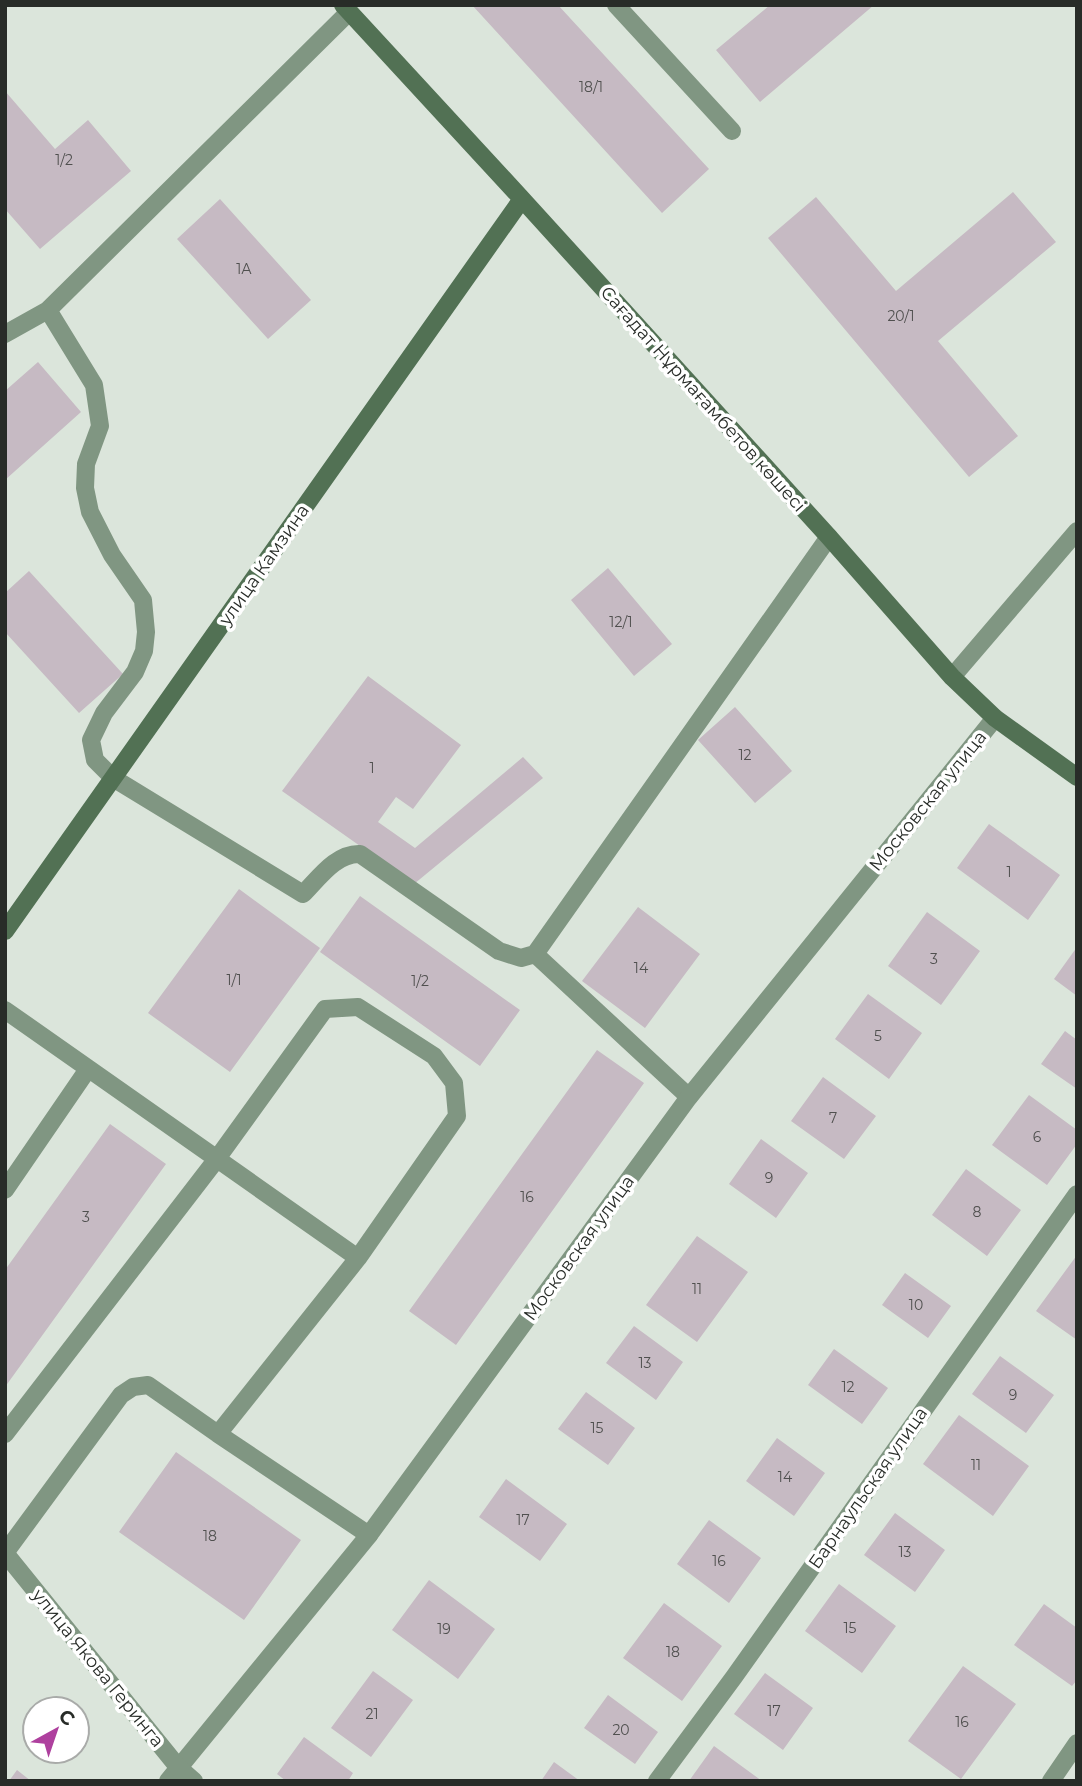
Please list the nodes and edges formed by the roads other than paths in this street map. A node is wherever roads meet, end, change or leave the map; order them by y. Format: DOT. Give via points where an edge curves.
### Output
graph roads {
  1 [pos="616,5"];
  2 [pos="346,9"];
  3 [pos="732,131"];
  4 [pos="522,199"];
  5 [pos="48,310"];
  6 [pos="5,334"];
  7 [pos="1077,531"];
  8 [pos="829,537"];
  9 [pos="952,677"];
  10 [pos="995,718"];
  11 [pos="1077,777"];
  12 [pos="113,778"];
  13 [pos="5,931"];
  14 [pos="535,954"];
  15 [pos="5,1010"];
  16 [pos="88,1069"];
  17 [pos="690,1097"];
  18 [pos="216,1160"];
  19 [pos="5,1190"];
  20 [pos="1077,1194"];
  21 [pos="358,1258"];
  22 [pos="5,1434"];
  23 [pos="218,1434"];
  24 [pos="369,1535"];
  25 [pos="5,1553"];
  26 [pos="1077,1743"];
  27 [pos="173,1774"];
  28 [pos="194,1781"];
  29 [pos="657,1781"];
  30 [pos="1051,1781"];
  1 -- 3 [label="street"];
  2 -- 4 [label="main road, Сағадат Нұрмағамбетов көшесі"];
  2 -- 5 [label="street"];
  4 -- 8 [label="main road, Сағадат Нұрмағамбетов көшесі"];
  4 -- 12 [label="main road, улица Камзина"];
  5 -- 6 [label="street"];
  5 -- 12 [label="street" via="94,385 100,426 86,464 90,512 143,600 144,651 92,740 95,760"];
  7 -- 9 [label="street"];
  8 -- 9 [label="main road, Сағадат Нұрмағамбетов көшесі"];
  8 -- 14 [label="street"];
  9 -- 10 [label="main road, Сағадат Нұрмағамбетов көшесі"];
  10 -- 11 [label="main road, Сағадат Нұрмағамбетов көшесі"];
  10 -- 17 [label="street, Московская улица"];
  12 -- 13 [label="main road, улица Камзина"];
  12 -- 14 [label="street" via="303,894 339,859 360,854 499,951 521,958"];
  14 -- 17 [label="street"];
  15 -- 16 [label="street"];
  16 -- 18 [label="street"];
  16 -- 19 [label="street"];
  17 -- 24 [label="street, Московская улица"];
  18 -- 21 [label="street"];
  18 -- 21 [label="street" via="325,1009 358,1007 435,1056 454,1083 457,1116"];
  18 -- 22 [label="street"];
  20 -- 29 [label="street, Барнаульская улица"];
  21 -- 23 [label="street"];
  23 -- 24 [label="street"];
  23 -- 25 [label="street" via="148,1385 133,1387 121,1395"];
  24 -- 27 [label="street, Московская улица"];
  25 -- 27 [label="street, улица Якова Геринга"];
  26 -- 30 [label="street"];
  27 -- 28 [label="street, улица Якова Геринга"];
}
